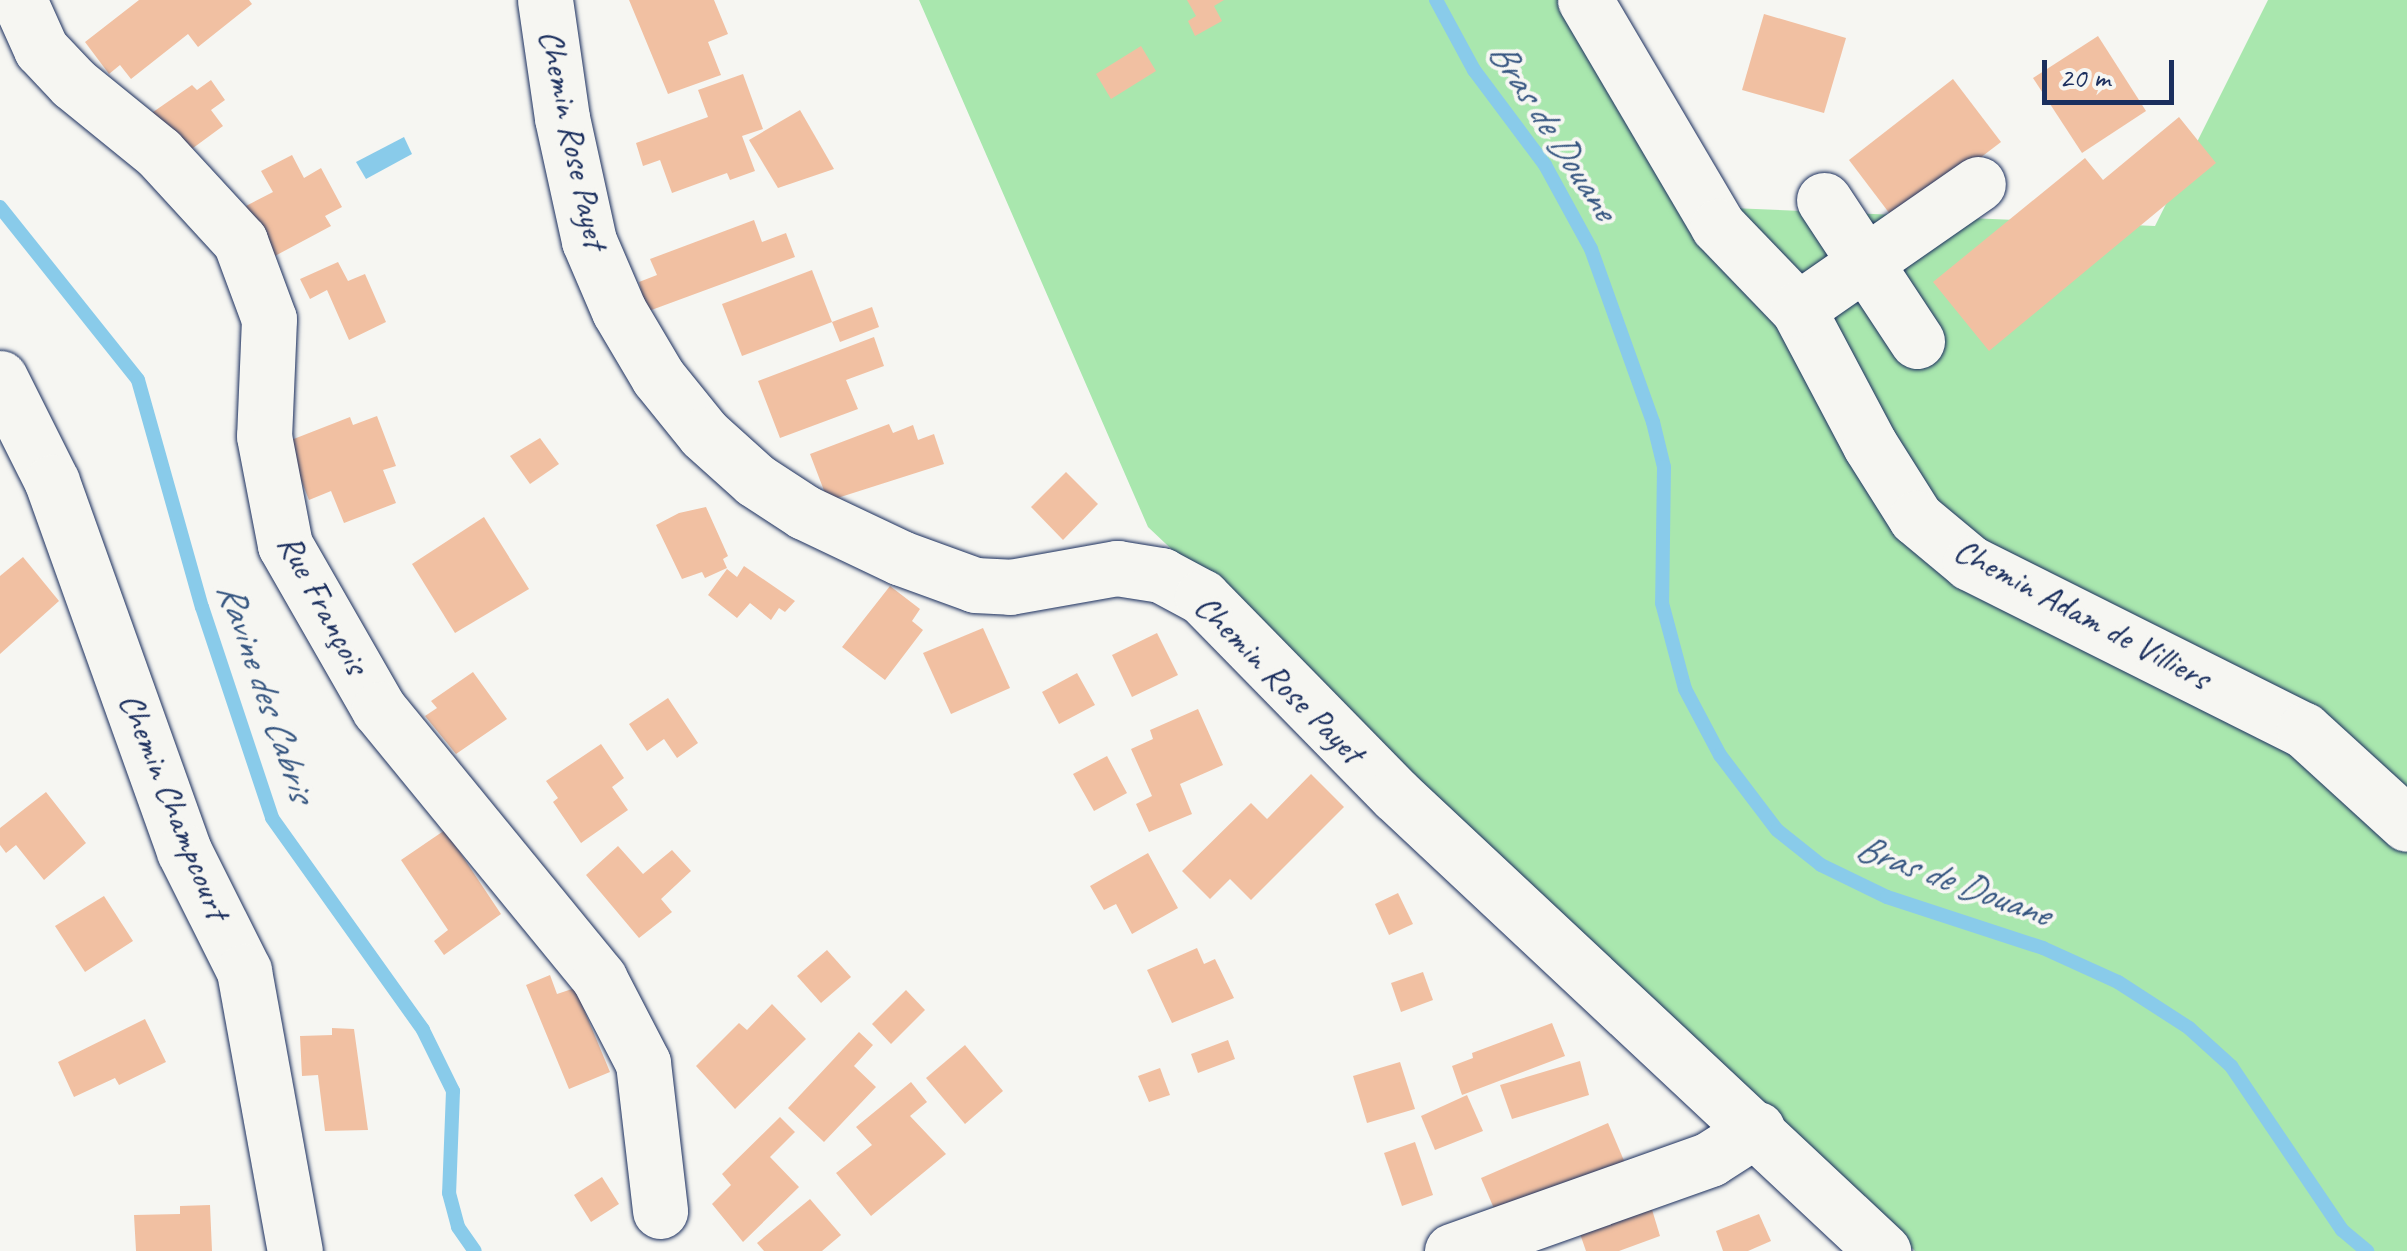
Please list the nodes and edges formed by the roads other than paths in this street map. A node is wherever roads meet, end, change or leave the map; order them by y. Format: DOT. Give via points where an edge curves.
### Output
graph roads {
  1 [pos="19,0"];
  2 [pos="545,0"];
  3 [pos="1586,0"];
  4 [pos="1978,184"];
  5 [pos="1824,200"];
  6 [pos="1866,262"];
  7 [pos="1798,309"];
  8 [pos="1917,341"];
  9 [pos="0,378"];
  10 [pos="2407,824"];
  11 [pos="1757,1129"];
  12 [pos="660,1211"];
  13 [pos="294,1251"];
  14 [pos="1452,1251"];
  15 [pos="1883,1251"];
  1 -- 12 [label="street, Rue François" via="41,49 72,83 159,153 240,241 269,319 264,436 285,545 379,709 600,978 643,1063"];
  2 -- 11 [label="street, Chemin Rose Payet" via="589,241 658,377 717,445 804,512 975,584 1010,587 1116,568 1161,575 1202,597 1395,794"];
  3 -- 7 [label="street, Chemin Adam de Villiers" via="1718,226"];
  4 -- 6 [label="street"];
  5 -- 6 [label="street"];
  6 -- 7 [label="street"];
  6 -- 8 [label="street"];
  7 -- 10 [label="street, Chemin Adam de Villiers" via="1916,518 1970,563 2304,730"];
  9 -- 13 [label="street, Chemin Champcourt" via="52,482 184,851 244,970"];
  11 -- 14 [label="street" via="1710,1159"];
  11 -- 15 [label="street, Chemin Rose Payet"];
}
